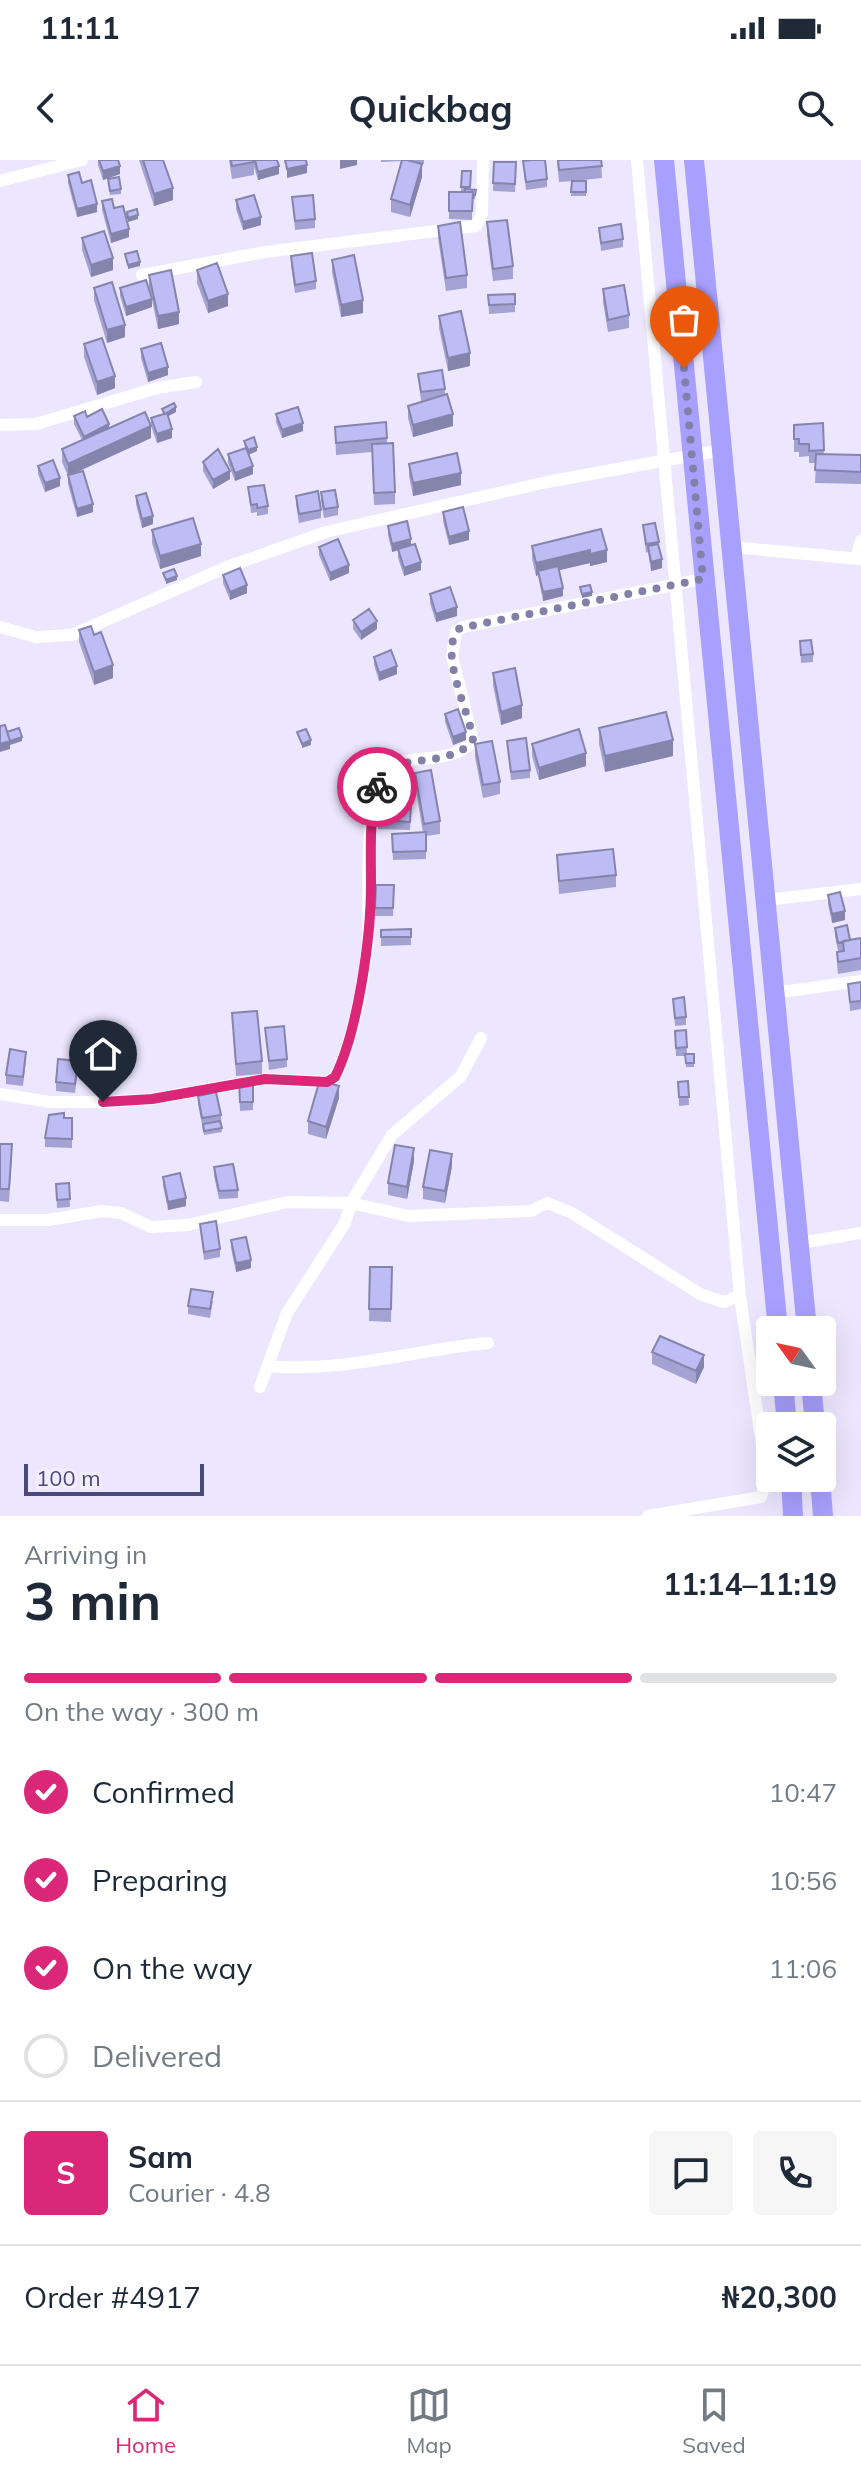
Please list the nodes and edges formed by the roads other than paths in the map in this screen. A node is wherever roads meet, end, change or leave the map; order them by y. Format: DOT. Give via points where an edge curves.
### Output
graph roads {
  1 [pos="82,160"];
  2 [pos="483,160"];
  3 [pos="637,160"];
  4 [pos="664,160"];
  5 [pos="694,160"];
  6 [pos="0,181"];
  7 [pos="142,275"];
  8 [pos="196,382"];
  9 [pos="0,424"];
  10 [pos="722,450"];
  11 [pos="692,458"];
  12 [pos="664,462"];
  13 [pos="861,541"];
  14 [pos="731,547"];
  15 [pos="859,559"];
  16 [pos="703,579"];
  17 [pos="677,585"];
  18 [pos="0,627"];
  19 [pos="861,889"];
  20 [pos="766,900"];
  21 [pos="861,981"];
  22 [pos="774,993"];
  23 [pos="481,1038"];
  24 [pos="0,1094"];
  25 [pos="351,1203"];
  26 [pos="0,1220"];
  27 [pos="861,1233"];
  28 [pos="800,1243"];
  29 [pos="740,1296"];
  30 [pos="777,1316"];
  31 [pos="806,1316"];
  32 [pos="488,1343"];
  33 [pos="268,1366"];
  34 [pos="260,1387"];
  35 [pos="792,1492"];
  36 [pos="821,1492"];
  37 [pos="648,1516"];
  38 [pos="793,1516"];
  39 [pos="823,1516"];
  1 -- 6 [label="street"];
  2 -- 7 [label="street" via="482,214 476,226 265,252"];
  3 -- 12 [label="street"];
  4 -- 11 [label="highway"];
  5 -- 10 [label="highway"];
  8 -- 9 [label="street" via="157,388 36,424"];
  10 -- 11 [label="street"];
  10 -- 14 [label="highway"];
  11 -- 12 [label="street"];
  11 -- 16 [label="highway"];
  12 -- 17 [label="street"];
  12 -- 18 [label="street" via="547,482 293,541 72,635 36,637"];
  13 -- 15 [label="street"];
  14 -- 15 [label="street"];
  14 -- 20 [label="highway"];
  16 -- 17 [label="street"];
  16 -- 30 [label="highway"];
  17 -- 24 [label="street" via="456,632 452,656 473,741 452,755 390,766 380,777 369,821 371,886 362,981 335,1077 327,1082 265,1079 103,1102 50,1102"];
  17 -- 29 [label="street"];
  19 -- 20 [label="street"];
  20 -- 22 [label="highway"];
  21 -- 22 [label="street"];
  22 -- 28 [label="highway"];
  23 -- 25 [label="street" via="461,1076 392,1135"];
  25 -- 26 [label="street" via="287,1202 188,1225 151,1227 102,1211 48,1220"];
  25 -- 29 [label="street" via="408,1216 531,1211 547,1203 572,1213 700,1294 723,1302"];
  25 -- 33 [label="street" via="345,1223 287,1313"];
  27 -- 28 [label="street"];
  28 -- 31 [label="highway"];
  29 -- 37 [label="street" via="767,1480 761,1497"];
  32 -- 33 [label="street" via="344,1366"];
  33 -- 34 [label="street"];
  35 -- 38 [label="highway"];
  36 -- 39 [label="highway"];
}
